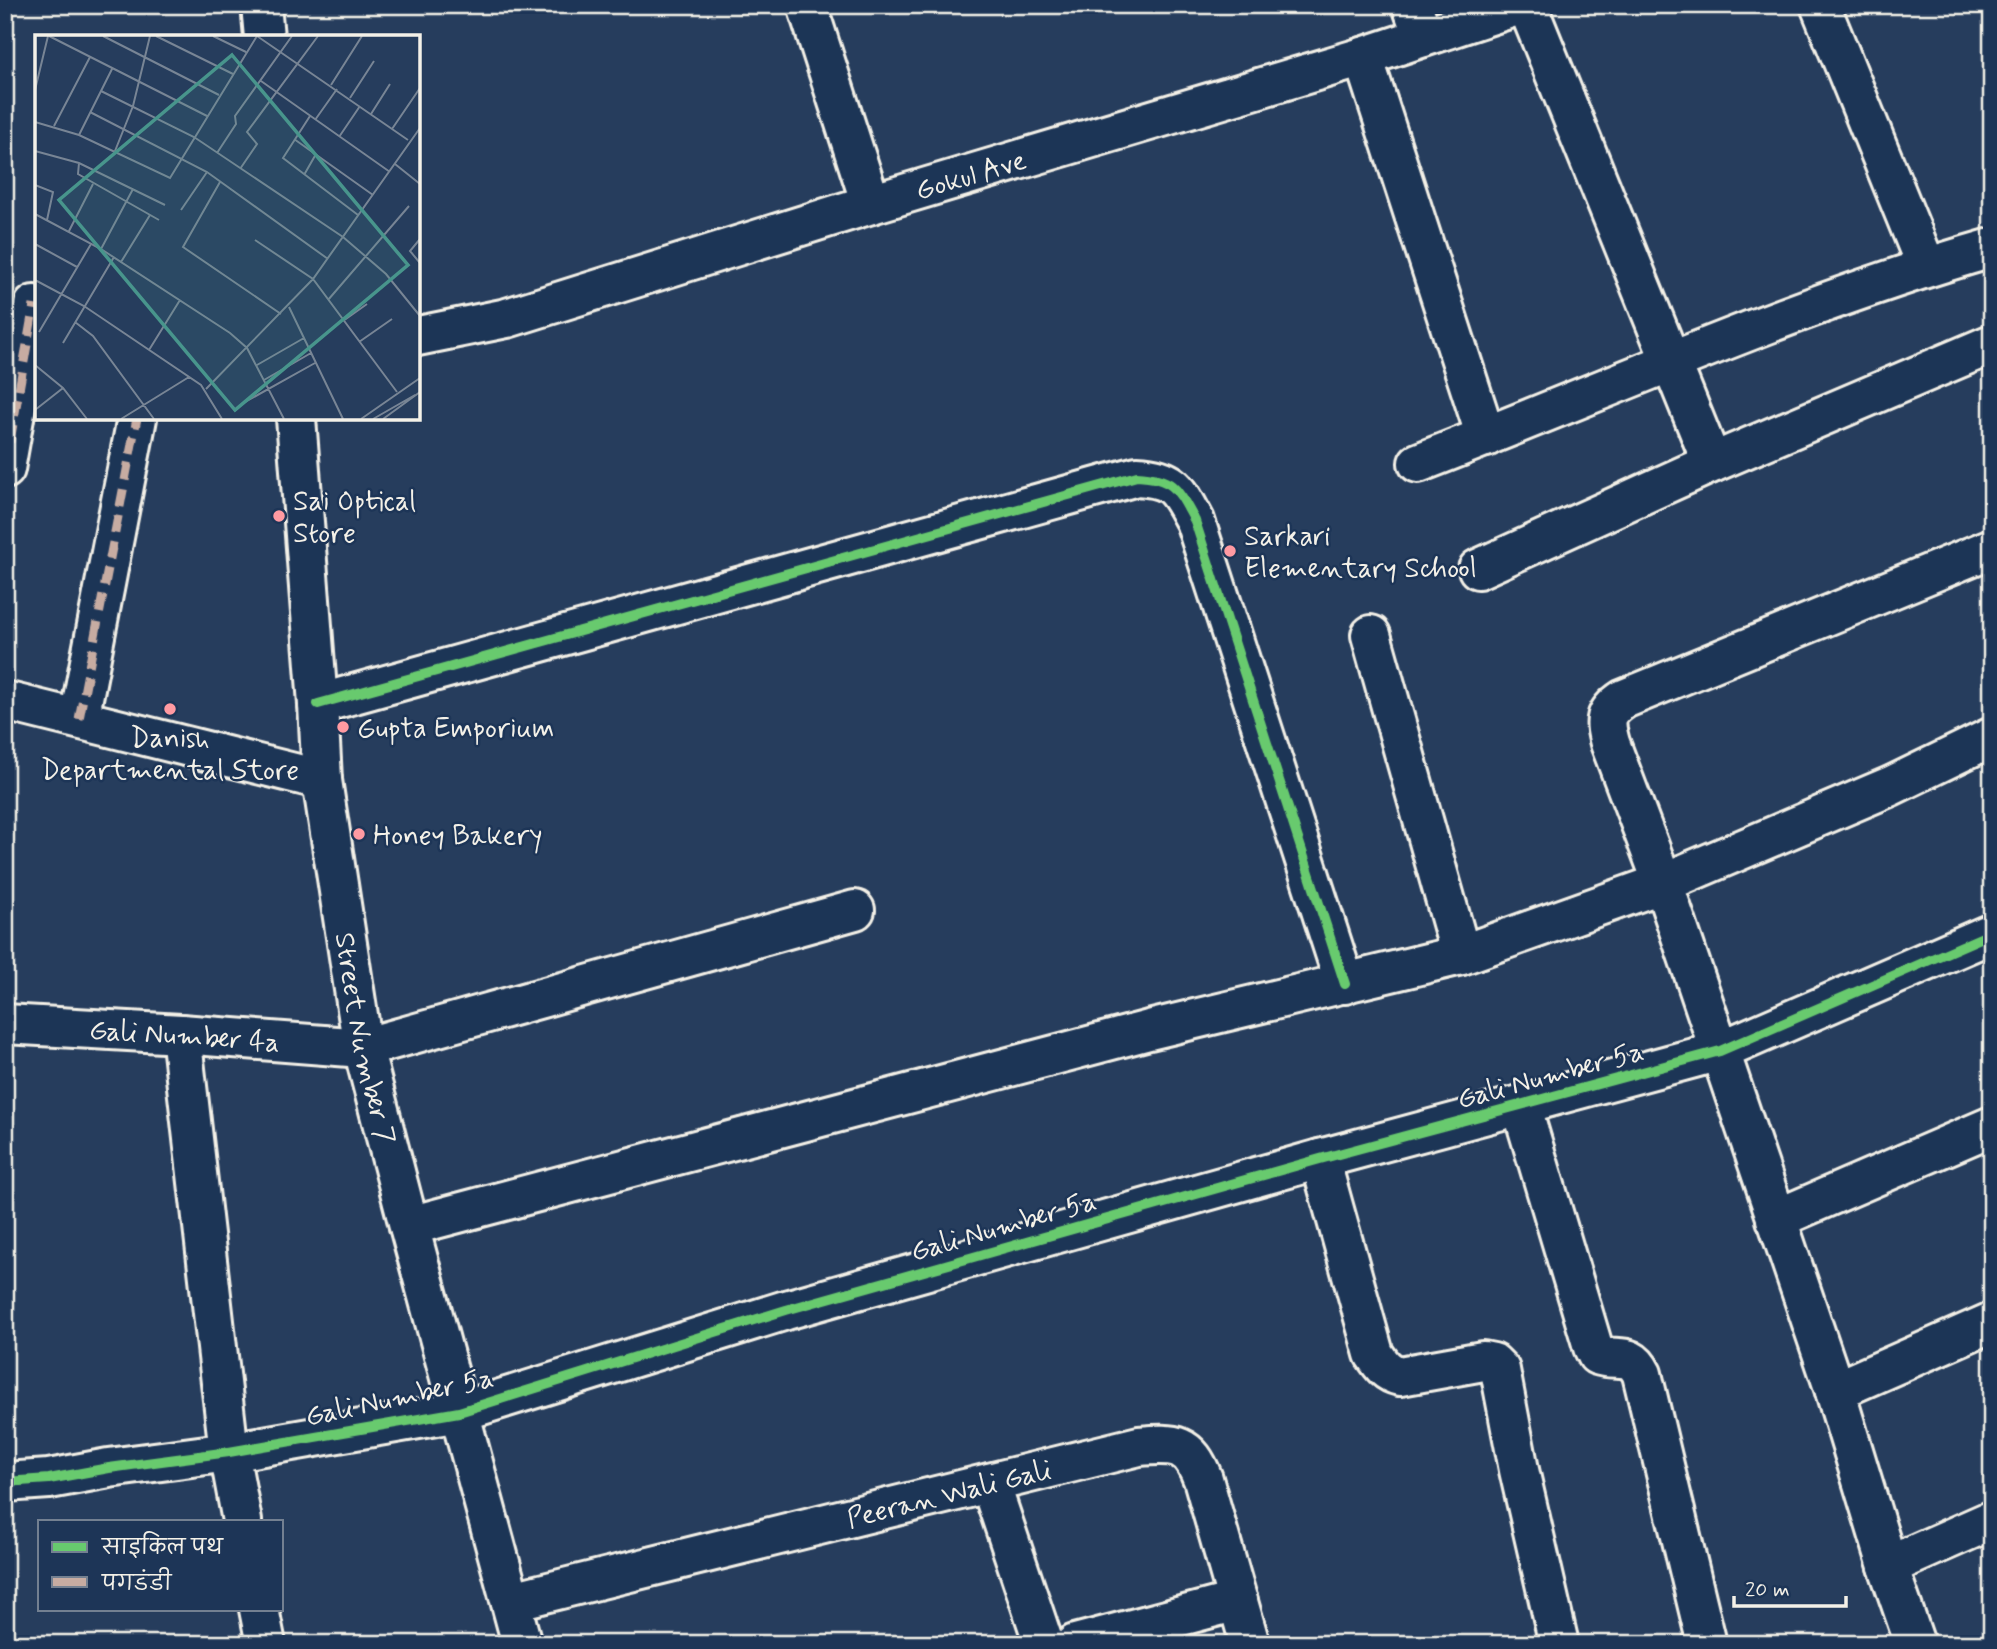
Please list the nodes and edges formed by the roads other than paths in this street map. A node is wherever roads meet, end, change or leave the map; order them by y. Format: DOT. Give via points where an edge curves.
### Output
graph roads {
  1 [pos="261,5"];
  2 [pos="807,5"];
  3 [pos="1520,5"];
  4 [pos="1527,5"];
  5 [pos="1819,5"];
  6 [pos="1418,21"];
  7 [pos="264,35"];
  8 [pos="1363,57"];
  9 [pos="871,204"];
  10 [pos="1992,248"];
  11 [pos="1926,266"];
  12 [pos="25,303"];
  13 [pos="420,337"];
  14 [pos="1992,344"];
  15 [pos="1670,361"];
  16 [pos="137,420"];
  17 [pos="296,420"];
  18 [pos="1486,437"];
  19 [pos="1418,463"];
  20 [pos="1712,463"];
  21 [pos="5,469"];
  22 [pos="1992,548"];
  23 [pos="1478,569"];
  24 [pos="1371,635"];
  25 [pos="5,701"];
  26 [pos="318,704"];
  27 [pos="79,719"];
  28 [pos="1992,737"];
  29 [pos="322,780"];
  30 [pos="1663,883"];
  31 [pos="855,910"];
  32 [pos="1992,933"];
  33 [pos="1461,955"];
  34 [pos="1345,984"];
  35 [pos="5,1024"];
  36 [pos="181,1034"];
  37 [pos="363,1048"];
  38 [pos="1720,1051"];
  39 [pos="1521,1105"];
  40 [pos="1992,1126"];
  41 [pos="1320,1159"];
  42 [pos="1776,1219"];
  43 [pos="409,1226"];
  44 [pos="1992,1322"];
  45 [pos="1835,1391"];
  46 [pos="459,1412"];
  47 [pos="229,1452"];
  48 [pos="5,1482"];
  49 [pos="990,1483"];
  50 [pos="242,1520"];
  51 [pos="1992,1520"];
  52 [pos="1888,1566"];
  53 [pos="512,1601"];
  54 [pos="1238,1601"];
  55 [pos="259,1610"];
  56 [pos="266,1644"];
  57 [pos="522,1644"];
  58 [pos="1044,1644"];
  59 [pos="1075,1644"];
  60 [pos="1250,1644"];
  61 [pos="1559,1644"];
  62 [pos="1707,1644"];
  63 [pos="1914,1644"];
  1 -- 7 [label="street"];
  2 -- 9 [label="street"];
  3 -- 6 [label="street, Gokul Ave"];
  4 -- 15 [label="street"];
  5 -- 11 [label="street"];
  6 -- 8 [label="street, Gokul Ave"];
  8 -- 9 [label="street, Gokul Ave"];
  8 -- 18 [label="street"];
  9 -- 13 [label="street, Gokul Ave" via="507,318"];
  10 -- 11 [label="street"];
  11 -- 15 [label="street"];
  12 -- 21 [label="street"];
  14 -- 20 [label="street"];
  15 -- 18 [label="street"];
  15 -- 20 [label="street"];
  16 -- 27 [label="street"];
  17 -- 26 [label="street, Street Number 7"];
  18 -- 19 [label="street"];
  20 -- 23 [label="street"];
  22 -- 30 [label="street" via="1611,708 1605,724 1609,743"];
  24 -- 33 [label="street"];
  25 -- 27 [label="street"];
  26 -- 29 [label="street, Street Number 7"];
  26 -- 34 [label="street" via="1137,476 1156,477 1168,481 1195,521"];
  27 -- 29 [label="street"];
  28 -- 30 [label="street" via="1891,786"];
  29 -- 37 [label="street, Street Number 7"];
  30 -- 33 [label="street"];
  30 -- 38 [label="street"];
  31 -- 37 [label="street"];
  32 -- 38 [label="street, Gali Number 5a"];
  33 -- 34 [label="street"];
  34 -- 43 [label="street" via="1149,1030"];
  35 -- 36 [label="street, Gali Number 4a"];
  36 -- 37 [label="street, Gali Number 4a"];
  36 -- 47 [label="street"];
  37 -- 43 [label="street, Street Number 7"];
  38 -- 39 [label="street, Gali Number 5a"];
  38 -- 42 [label="street"];
  39 -- 41 [label="street, Gali Number 5a"];
  39 -- 62 [label="street" via="1593,1347 1607,1359 1634,1361 1642,1374"];
  40 -- 42 [label="street"];
  41 -- 46 [label="street, Gali Number 5a" via="786,1310"];
  41 -- 61 [label="street" via="1374,1354 1382,1366 1400,1376 1483,1362 1500,1370"];
  42 -- 45 [label="street"];
  43 -- 46 [label="street, Street Number 7"];
  44 -- 45 [label="street"];
  45 -- 52 [label="street"];
  46 -- 47 [label="street, Gali Number 5a"];
  46 -- 53 [label="street, Street Number 7"];
  47 -- 48 [label="street, Gali Number 5a"];
  47 -- 50 [label="street"];
  49 -- 53 [label="street, Peeran Wali Gali"];
  49 -- 54 [label="street, Peeran Wali Gali" via="1139,1446 1184,1448 1203,1479"];
  49 -- 58 [label="street"];
  51 -- 52 [label="street"];
  52 -- 63 [label="street"];
  53 -- 57 [label="street, Street Number 7"];
  54 -- 59 [label="street"];
  54 -- 60 [label="street, Peeran Wali Gali"];
  55 -- 56 [label="street"];
}
